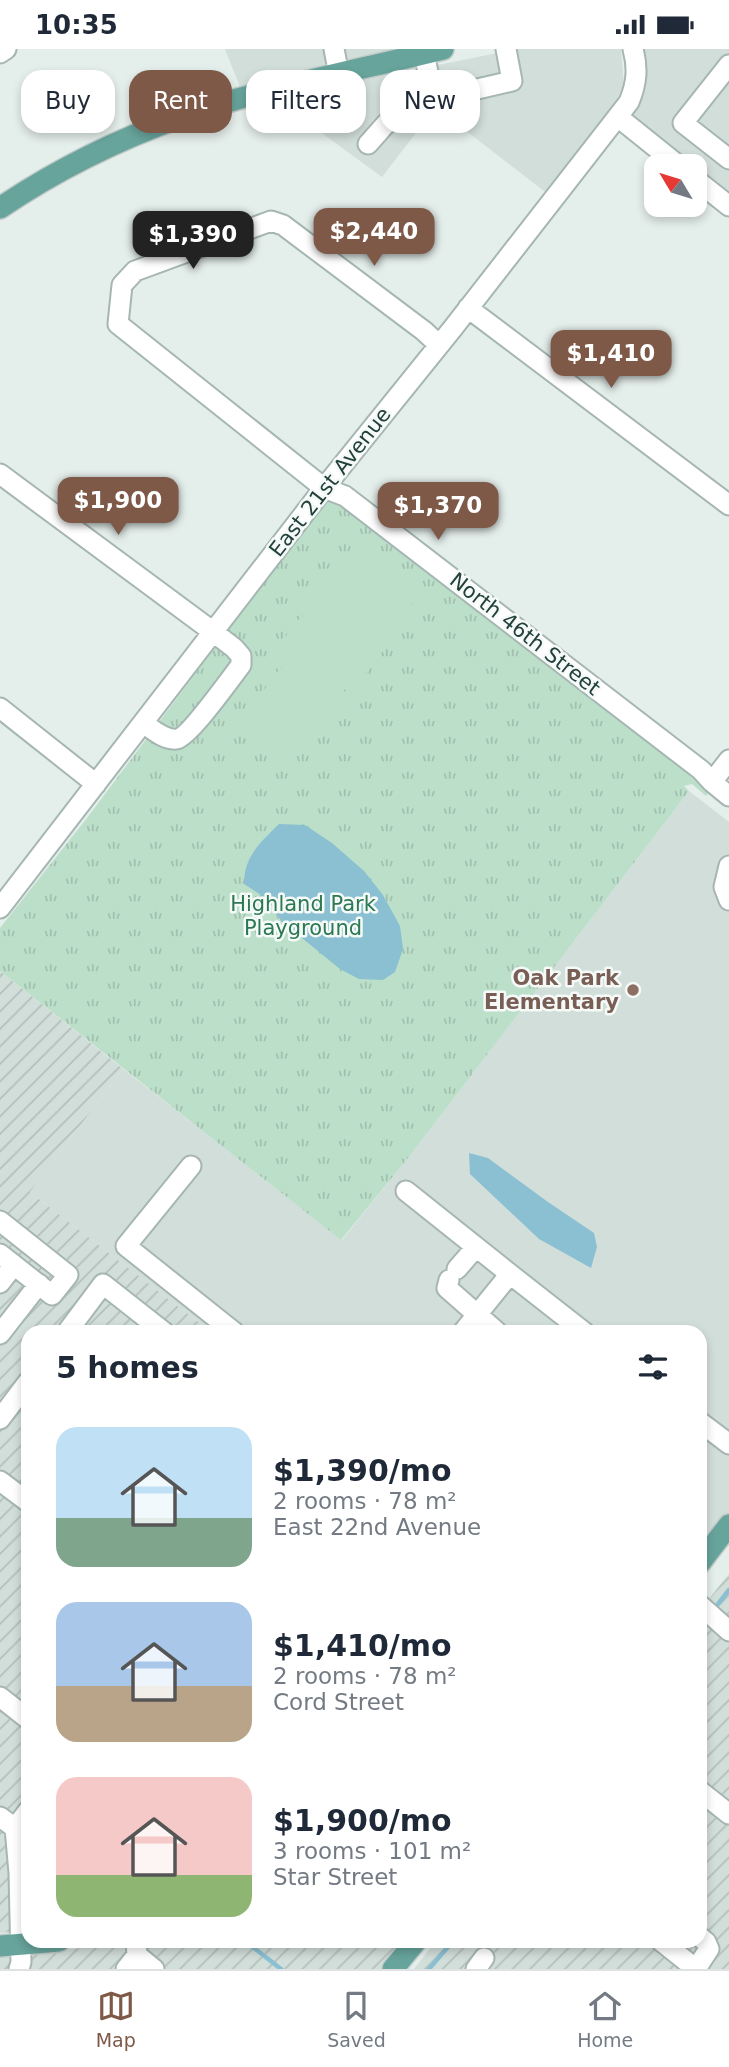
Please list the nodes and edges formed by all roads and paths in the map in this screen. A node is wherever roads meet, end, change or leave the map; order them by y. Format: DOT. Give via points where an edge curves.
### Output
graph roads {
  1 [pos="6,49"];
  2 [pos="334,49"];
  3 [pos="506,49"];
  4 [pos="633,49"];
  5 [pos="434,51"];
  6 [pos="0,53"];
  7 [pos="729,65"];
  8 [pos="338,70"];
  9 [pos="359,70"];
  10 [pos="434,70"];
  11 [pos="480,88"];
  12 [pos="246,98"];
  13 [pos="618,117"];
  14 [pos="380,131"];
  15 [pos="368,144"];
  16 [pos="664,154"];
  17 [pos="729,159"];
  18 [pos="707,189"];
  19 [pos="729,206"];
  20 [pos="0,208"];
  21 [pos="468,307"];
  22 [pos="439,345"];
  23 [pos="0,474"];
  24 [pos="324,488"];
  25 [pos="729,505"];
  26 [pos="212,631"];
  27 [pos="0,708"];
  28 [pos="143,723"];
  29 [pos="729,760"];
  30 [pos="712,782"];
  31 [pos="96,784"];
  32 [pos="729,796"];
  33 [pos="729,866"];
  34 [pos="729,900"];
  35 [pos="0,908"];
  36 [pos="191,1166"];
  37 [pos="406,1191"];
  38 [pos="0,1221"];
  39 [pos="476,1247"];
  40 [pos="7,1259"];
  41 [pos="510,1274"];
  42 [pos="0,1283"];
  43 [pos="39,1284"];
  44 [pos="477,1316"];
  45 [pos="72,1325"];
  46 [pos="155,1325"];
  47 [pos="225,1325"];
  48 [pos="470,1325"];
  49 [pos="488,1325"];
  50 [pos="575,1325"];
  51 [pos="0,1334"];
  52 [pos="21,1391"];
  53 [pos="0,1419"];
  54 [pos="707,1432"];
  55 [pos="729,1444"];
  56 [pos="0,1481"];
  57 [pos="21,1497"];
  58 [pos="729,1525"];
  59 [pos="707,1554"];
  60 [pos="707,1611"];
  61 [pos="729,1631"];
  62 [pos="0,1697"];
  63 [pos="21,1714"];
  64 [pos="707,1797"];
  65 [pos="729,1815"];
  66 [pos="21,1816"];
  67 [pos="5,1828"];
  68 [pos="707,1944"];
  69 [pos="10,1945"];
  70 [pos="410,1948"];
  71 [pos="670,1948"];
  72 [pos="133,1955"];
  73 [pos="19,1969"];
  74 [pos="154,1969"];
  75 [pos="393,1969"];
  76 [pos="696,1969"];
  1 -- 6 [label="street"];
  2 -- 8 [label="street"];
  3 -- 11 [label="street" via="512,81"];
  4 -- 13 [label="street, East 21st Avenue" via="636,87"];
  5 -- 9 [label="main road"];
  5 -- 10 [label="street"];
  7 -- 17 [label="street" via="683,123"];
  12 -- 20 [label="main road" via="120,141"];
  13 -- 16 [label="street"];
  13 -- 21 [label="street, East 21st Avenue"];
  14 -- 15 [label="street"];
  18 -- 19 [label="street"];
  21 -- 22 [label="street, East 21st Avenue"];
  21 -- 25 [label="street"];
  22 -- 24 [label="street, East 21st Avenue"];
  22 -- 24 [label="street, North 46th Street" via="283,225 271,221 135,271 122,285 118,324"];
  23 -- 26 [label="street"];
  24 -- 26 [label="street, East 21st Avenue"];
  24 -- 30 [label="street, North 46th Street" via="345,496"];
  26 -- 28 [label="street, East 21st Avenue"];
  26 -- 28 [label="street" via="241,656 241,665 181,739 173,740"];
  27 -- 31 [label="street"];
  28 -- 31 [label="street, East 21st Avenue"];
  29 -- 30 [label="street"];
  30 -- 32 [label="street, North 46th Street"];
  31 -- 35 [label="street, East 21st Avenue"];
  33 -- 34 [label="street" via="724,887"];
  36 -- 47 [label="street" via="126,1246"];
  37 -- 39 [label="street"];
  38 -- 43 [label="street" via="68,1275 52,1295"];
  39 -- 41 [label="street"];
  39 -- 44 [label="street" via="447,1288"];
  40 -- 42 [label="street"];
  40 -- 43 [label="street"];
  41 -- 44 [label="street"];
  41 -- 50 [label="street"];
  43 -- 51 [label="street"];
  44 -- 48 [label="street"];
  44 -- 49 [label="street"];
  45 -- 46 [label="street" via="103,1284"];
  52 -- 53 [label="street"];
  54 -- 55 [label="street"];
  56 -- 57 [label="street"];
  58 -- 59 [label="main road"];
  60 -- 61 [label="street"];
  62 -- 63 [label="street"];
  64 -- 65 [label="street"];
  66 -- 67 [label="street"];
  67 -- 69 [label="street" via="19,1873"];
  68 -- 76 [label="street" via="709,1949"];
  69 -- 73 [label="street" via="21,1962"];
  70 -- 75 [label="main road"];
  71 -- 76 [label="street"];
  72 -- 74 [label="street"];
}
